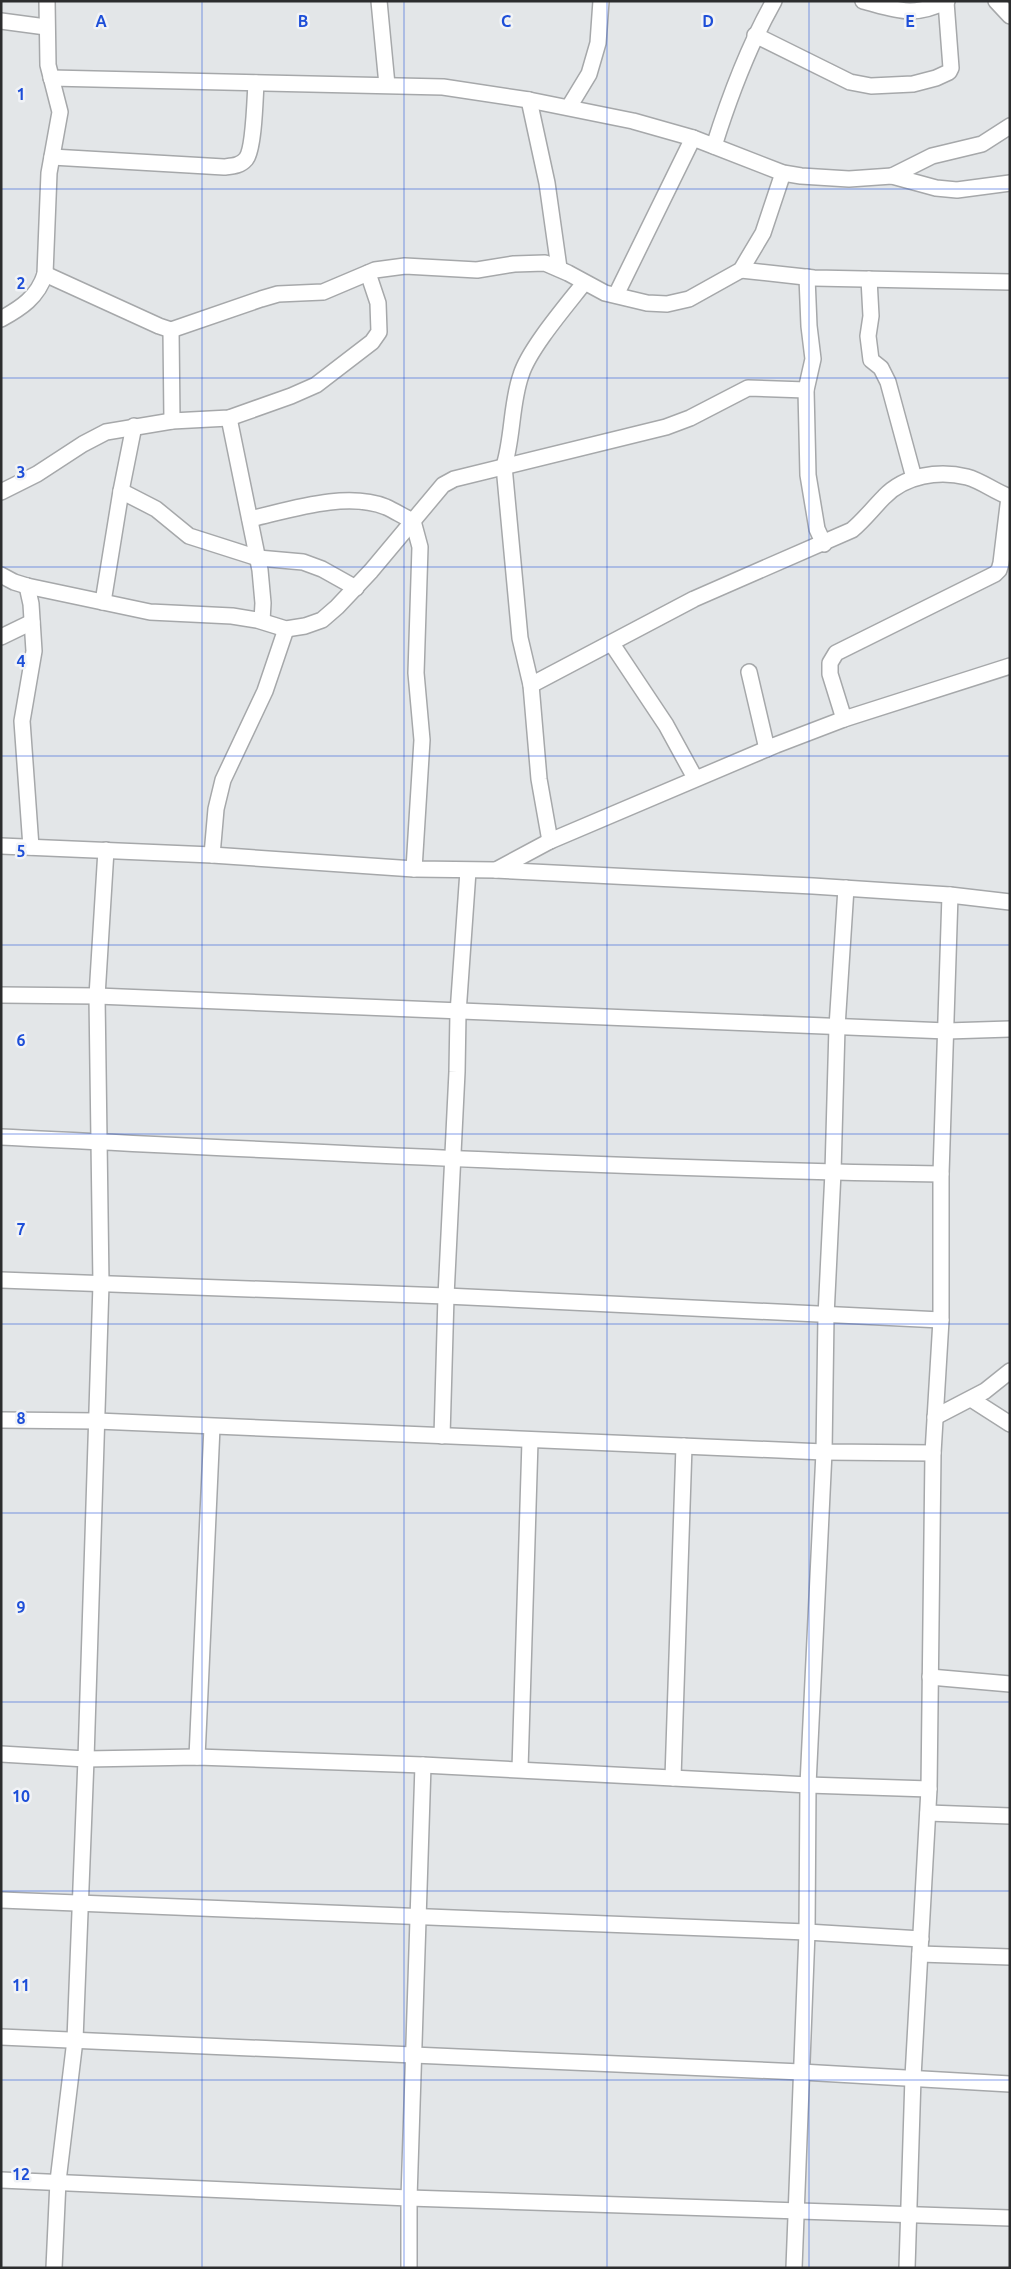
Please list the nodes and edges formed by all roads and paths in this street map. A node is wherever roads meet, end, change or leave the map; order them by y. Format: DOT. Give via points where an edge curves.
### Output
graph roads {
  1 [pos="47,1"];
  2 [pos="379,1"];
  3 [pos="601,1"];
  4 [pos="774,1"];
  5 [pos="863,1"];
  6 [pos="996,1"];
  7 [pos="946,2"];
  8 [pos="1010,16"];
  9 [pos="1,20"];
  10 [pos="46,27"];
  11 [pos="755,35"];
  12 [pos="51,78"];
  13 [pos="256,84"];
  14 [pos="387,85"];
  15 [pos="529,100"];
  16 [pos="569,107"];
  17 [pos="1010,126"];
  18 [pos="693,138"];
  19 [pos="714,146"];
  20 [pos="52,157"];
  21 [pos="783,173"];
  22 [pos="892,176"];
  23 [pos="1010,183"];
  24 [pos="559,268"];
  25 [pos="741,270"];
  26 [pos="368,273"];
  27 [pos="45,274"];
  28 [pos="807,277"];
  29 [pos="869,279"];
  30 [pos="1010,282"];
  31 [pos="584,283"];
  32 [pos="616,295"];
  33 [pos="1,319"];
  34 [pos="171,330"];
  35 [pos="806,390"];
  36 [pos="229,418"];
  37 [pos="172,422"];
  38 [pos="134,426"];
  39 [pos="504,466"];
  40 [pos="914,478"];
  41 [pos="121,491"];
  42 [pos="1,492"];
  43 [pos="1009,497"];
  44 [pos="250,519"];
  45 [pos="413,521"];
  46 [pos="824,544"];
  47 [pos="258,558"];
  48 [pos="1,576"];
  49 [pos="27,586"];
  50 [pos="356,588"];
  51 [pos="103,602"];
  52 [pos="262,621"];
  53 [pos="32,622"];
  54 [pos="286,628"];
  55 [pos="1,637"];
  56 [pos="612,644"];
  57 [pos="1010,666"];
  58 [pos="749,672"];
  59 [pos="531,685"];
  60 [pos="844,720"];
  61 [pos="767,749"];
  62 [pos="695,778"];
  63 [pos="550,841"];
  64 [pos="1,846"];
  65 [pos="31,847"];
  66 [pos="106,850"];
  67 [pos="212,855"];
  68 [pos="414,869"];
  69 [pos="495,870"];
  70 [pos="468,871"];
  71 [pos="846,888"];
  72 [pos="950,895"];
  73 [pos="1010,902"];
  74 [pos="1,995"];
  75 [pos="97,996"];
  76 [pos="458,1013"];
  77 [pos="837,1027"];
  78 [pos="1010,1029"];
  79 [pos="947,1031"];
  80 [pos="1,1137"];
  81 [pos="99,1142"];
  82 [pos="453,1158"];
  83 [pos="833,1172"];
  84 [pos="941,1174"];
  85 [pos="1,1280"];
  86 [pos="101,1284"];
  87 [pos="446,1296"];
  88 [pos="826,1316"];
  89 [pos="941,1320"];
  90 [pos="1010,1371"];
  91 [pos="971,1398"];
  92 [pos="935,1417"];
  93 [pos="1,1420"];
  94 [pos="97,1421"];
  95 [pos="1010,1424"];
  96 [pos="212,1427"];
  97 [pos="442,1436"];
  98 [pos="530,1441"];
  99 [pos="684,1446"];
  100 [pos="824,1452"];
  101 [pos="933,1453"];
  102 [pos="930,1677"];
  103 [pos="1010,1684"];
  104 [pos="1,1754"];
  105 [pos="197,1757"];
  106 [pos="86,1759"];
  107 [pos="423,1765"];
  108 [pos="520,1769"];
  109 [pos="673,1778"];
  110 [pos="808,1785"];
  111 [pos="929,1789"];
  112 [pos="928,1813"];
  113 [pos="1010,1816"];
  114 [pos="1,1900"];
  115 [pos="79,1904"];
  116 [pos="418,1917"];
  117 [pos="807,1932"];
  118 [pos="920,1947"];
  119 [pos="1010,1957"];
  120 [pos="1,2038"];
  121 [pos="76,2040"];
  122 [pos="414,2056"];
  123 [pos="802,2072"];
  124 [pos="913,2077"];
  125 [pos="1010,2084"];
  126 [pos="1,2180"];
  127 [pos="58,2181"];
  128 [pos="409,2198"];
  129 [pos="795,2211"];
  130 [pos="908,2215"];
  131 [pos="1010,2218"];
  132 [pos="54,2268"];
  133 [pos="409,2268"];
  134 [pos="794,2268"];
  135 [pos="906,2268"];
  1 -- 10 [label="street"];
  2 -- 14 [label="street"];
  3 -- 16 [label="street" via="598,43 589,74"];
  4 -- 11 [label="street"];
  5 -- 7 [label="street" via="904,12 919,11"];
  6 -- 8 [label="street"];
  7 -- 11 [label="street" via="951,68 936,78 913,84 872,86 850,82"];
  9 -- 10 [label="street"];
  10 -- 12 [label="street"];
  11 -- 19 [label="street" via="734,84"];
  12 -- 13 [label="street"];
  12 -- 20 [label="street" via="60,112"];
  13 -- 14 [label="street"];
  13 -- 20 [label="street" via="251,141 247,158 238,165 224,167"];
  14 -- 15 [label="street" via="443,87"];
  15 -- 16 [label="street"];
  15 -- 24 [label="street" via="547,183"];
  16 -- 18 [label="street"];
  17 -- 22 [label="street" via="982,144 932,156"];
  18 -- 19 [label="street"];
  18 -- 32 [label="street"];
  19 -- 21 [label="street"];
  20 -- 27 [label="street" via="47,198"];
  21 -- 22 [label="street" via="848,179"];
  21 -- 25 [label="street" via="763,233"];
  22 -- 23 [label="street" via="957,190"];
  24 -- 26 [label="street" via="545,263 477,270 405,266"];
  24 -- 31 [label="street"];
  25 -- 28 [label="street"];
  25 -- 32 [label="street" via="689,299 667,304"];
  26 -- 34 [label="street" via="323,292 278,294"];
  26 -- 36 [label="street" via="380,319 379,332 372,342 316,385"];
  27 -- 33 [label="street" via="34,297"];
  27 -- 34 [label="street"];
  28 -- 29 [label="street"];
  28 -- 35 [label="street" via="808,326 813,359"];
  29 -- 30 [label="street"];
  29 -- 40 [label="street" via="871,360 881,368 888,382"];
  31 -- 32 [label="street"];
  31 -- 39 [label="street" via="520,376"];
  34 -- 37 [label="street"];
  35 -- 39 [label="street" via="748,388 666,427"];
  35 -- 46 [label="street" via="810,495 817,530"];
  36 -- 37 [label="street"];
  36 -- 44 [label="street"];
  37 -- 38 [label="street"];
  38 -- 41 [label="street"];
  38 -- 42 [label="street" via="106,432 38,474"];
  39 -- 45 [label="street" via="443,485"];
  39 -- 59 [label="street" via="520,638"];
  40 -- 43 [label="street" via="934,474 968,477"];
  40 -- 46 [label="street" via="885,495 864,521 852,530"];
  41 -- 47 [label="street" via="156,508 189,536"];
  41 -- 51 [label="street"];
  43 -- 60 [label="street" via="1001,563 995,574 836,653 830,663 830,674"];
  44 -- 45 [label="street" via="309,506 363,502 385,506"];
  44 -- 47 [label="street"];
  45 -- 50 [label="street"];
  45 -- 68 [label="street" via="420,547 416,673 422,740"];
  46 -- 56 [label="street" via="694,600"];
  47 -- 50 [label="street" via="303,562"];
  47 -- 52 [label="street" via="263,592"];
  48 -- 49 [label="street"];
  49 -- 51 [label="street"];
  49 -- 53 [label="street"];
  50 -- 54 [label="street" via="322,620"];
  51 -- 52 [label="street" via="150,612 232,616"];
  52 -- 54 [label="street"];
  53 -- 55 [label="street"];
  53 -- 65 [label="street" via="33,666 22,721"];
  54 -- 67 [label="street" via="266,691 223,780 216,809"];
  56 -- 59 [label="street"];
  56 -- 62 [label="street" via="666,724"];
  57 -- 60 [label="street"];
  58 -- 61 [label="street"];
  59 -- 63 [label="street" via="539,779"];
  60 -- 61 [label="street"];
  61 -- 62 [label="street"];
  62 -- 63 [label="street"];
  63 -- 69 [label="street"];
  64 -- 65 [label="street"];
  65 -- 66 [label="street"];
  66 -- 67 [label="street"];
  66 -- 75 [label="street"];
  67 -- 68 [label="street"];
  68 -- 70 [label="street"];
  69 -- 70 [label="street"];
  69 -- 71 [label="street"];
  70 -- 76 [label="street"];
  71 -- 72 [label="street"];
  71 -- 77 [label="street"];
  72 -- 73 [label="street"];
  72 -- 79 [label="street"];
  74 -- 75 [label="street"];
  75 -- 76 [label="street"];
  75 -- 81 [label="street"];
  76 -- 77 [label="street"];
  76 -- 82 [label="street"];
  77 -- 79 [label="street"];
  77 -- 83 [label="street"];
  78 -- 79 [label="street"];
  79 -- 84 [label="street"];
  80 -- 81 [label="street"];
  81 -- 82 [label="street"];
  81 -- 86 [label="street"];
  82 -- 83 [label="street"];
  82 -- 87 [label="street"];
  83 -- 84 [label="street"];
  83 -- 88 [label="street"];
  84 -- 89 [label="street"];
  85 -- 86 [label="street"];
  86 -- 87 [label="street"];
  86 -- 94 [label="street"];
  87 -- 88 [label="street"];
  87 -- 97 [label="street"];
  88 -- 89 [label="street"];
  88 -- 100 [label="street"];
  89 -- 92 [label="street"];
  90 -- 91 [label="street"];
  91 -- 92 [label="street"];
  91 -- 95 [label="street"];
  92 -- 101 [label="street"];
  93 -- 94 [label="street"];
  94 -- 96 [label="street"];
  94 -- 106 [label="street"];
  96 -- 97 [label="street"];
  96 -- 105 [label="street"];
  97 -- 98 [label="street"];
  98 -- 99 [label="street"];
  98 -- 108 [label="street"];
  99 -- 100 [label="street"];
  99 -- 109 [label="street"];
  100 -- 101 [label="street"];
  100 -- 110 [label="street"];
  101 -- 102 [label="street"];
  102 -- 103 [label="street"];
  102 -- 111 [label="street"];
  104 -- 106 [label="street"];
  105 -- 106 [label="street"];
  105 -- 107 [label="street"];
  106 -- 115 [label="street"];
  107 -- 108 [label="street"];
  107 -- 116 [label="street"];
  108 -- 109 [label="street"];
  109 -- 110 [label="street"];
  110 -- 111 [label="street"];
  110 -- 117 [label="street"];
  111 -- 112 [label="street"];
  112 -- 113 [label="street"];
  112 -- 118 [label="street"];
  114 -- 115 [label="street"];
  115 -- 116 [label="street"];
  115 -- 121 [label="street"];
  116 -- 117 [label="street"];
  116 -- 122 [label="street"];
  117 -- 118 [label="street"];
  117 -- 123 [label="street"];
  118 -- 119 [label="street"];
  118 -- 124 [label="street"];
  120 -- 121 [label="street"];
  121 -- 122 [label="street"];
  121 -- 127 [label="street"];
  122 -- 123 [label="street"];
  122 -- 128 [label="street"];
  123 -- 124 [label="street"];
  123 -- 129 [label="street"];
  124 -- 125 [label="street"];
  124 -- 130 [label="street"];
  126 -- 127 [label="street"];
  127 -- 128 [label="street"];
  127 -- 132 [label="street"];
  128 -- 129 [label="street"];
  128 -- 133 [label="street"];
  129 -- 130 [label="street"];
  129 -- 134 [label="street"];
  130 -- 131 [label="street"];
  130 -- 135 [label="street"];
}
